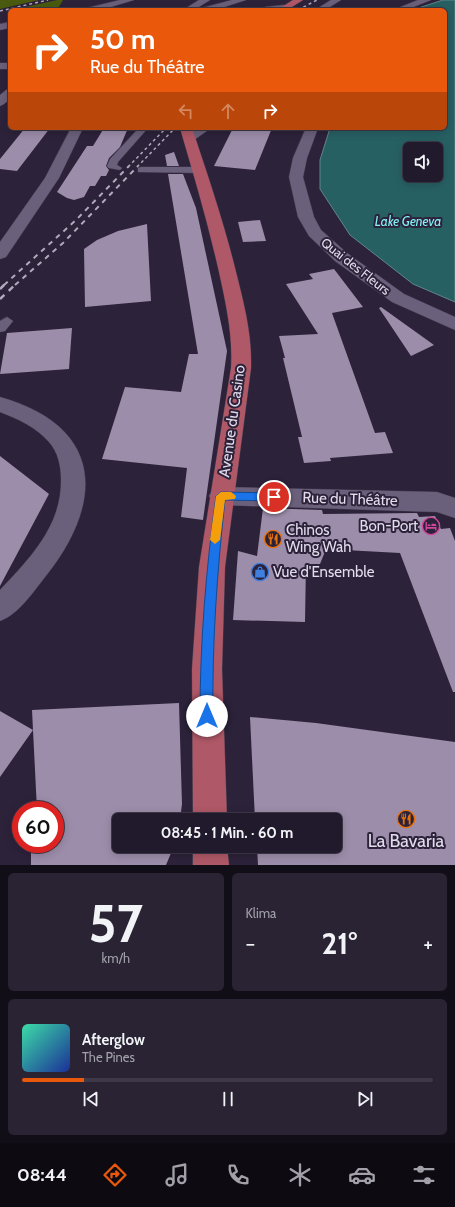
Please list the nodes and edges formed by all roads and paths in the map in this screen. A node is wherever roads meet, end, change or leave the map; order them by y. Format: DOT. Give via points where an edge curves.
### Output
graph roads {
  1 [pos="130,0"];
  2 [pos="206,0"];
  3 [pos="242,0"];
  4 [pos="299,0"];
  5 [pos="337,0"];
  6 [pos="427,0"];
  7 [pos="98,8"];
  8 [pos="191,8"];
  9 [pos="212,8"];
  10 [pos="285,8"];
  11 [pos="323,8"];
  12 [pos="403,8"];
  13 [pos="8,94"];
  14 [pos="0,102"];
  15 [pos="76,130"];
  16 [pos="142,130"];
  17 [pos="198,130"];
  18 [pos="311,130"];
  19 [pos="187,133"];
  20 [pos="117,168"];
  21 [pos="142,170"];
  22 [pos="200,170"];
  23 [pos="0,254"];
  24 [pos="455,324"];
  25 [pos="0,404"];
  26 [pos="221,496"];
  27 [pos="455,508"];
  28 [pos="0,609"];
  29 [pos="210,813"];
  30 [pos="210,853"];
  31 [pos="211,865"];
  1 -- 7 [label="street"];
  2 -- 8 [label="street"];
  3 -- 9 [label="street"];
  4 -- 10 [label="main road"];
  5 -- 11 [label="street"];
  6 -- 12 [label="street"];
  13 -- 14 [label="street"];
  15 -- 23 [label="street" via="52,178"];
  16 -- 20 [label="lane" via="113,161 112,166"];
  17 -- 19 [label="street"];
  18 -- 24 [label="street, Quai des Fleurs" via="300,158 296,177 306,218 315,233 341,257 398,298"];
  19 -- 22 [label="main road, Avenue du Casino"];
  21 -- 22 [label="lane"];
  22 -- 26 [label="main road, Avenue du Casino" via="215,218 242,343 241,368"];
  25 -- 28 [label="street" via="25,413 59,438 72,473 73,496 60,535 46,556"];
  26 -- 27 [label="street, Rue du Théâtre" via="437,502"];
  26 -- 29 [label="main road, Avenue du Casino" via="212,567 206,669"];
  30 -- 31 [label="main road"];
}
